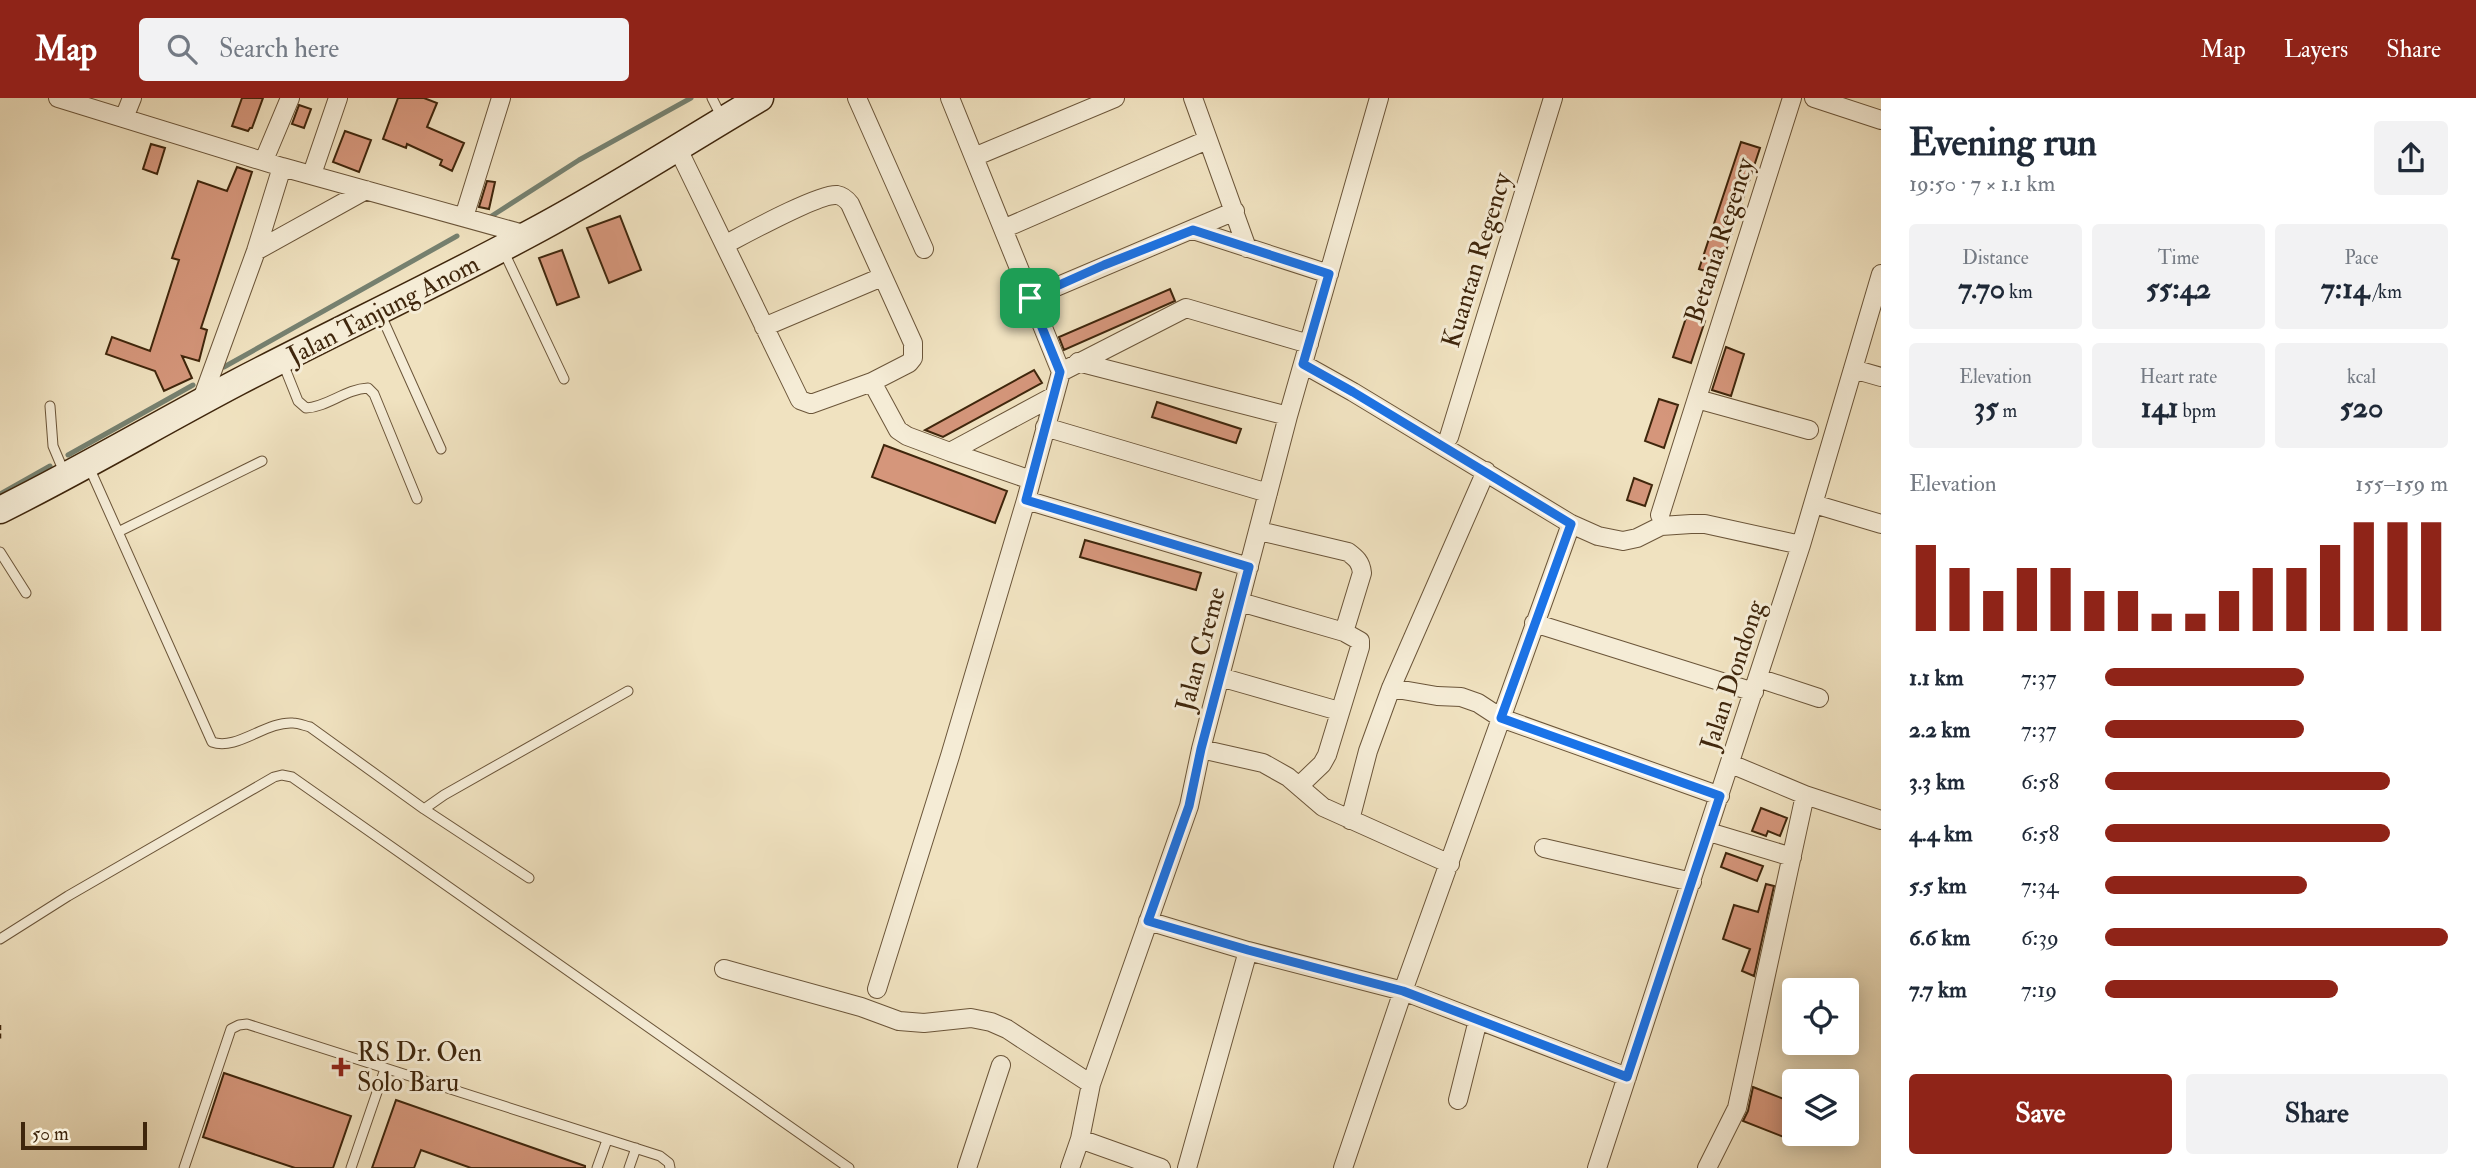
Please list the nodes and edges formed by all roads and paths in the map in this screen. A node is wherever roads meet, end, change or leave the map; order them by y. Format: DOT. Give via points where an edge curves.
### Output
graph roads {
  1 [pos="132,98"];
  2 [pos="290,98"];
  3 [pos="338,98"];
  4 [pos="501,98"];
  5 [pos="760,98"];
  6 [pos="857,98"];
  7 [pos="950,98"];
  8 [pos="1115,98"];
  9 [pos="1193,98"];
  10 [pos="1379,98"];
  11 [pos="1553,98"];
  12 [pos="1792,98"];
  13 [pos="1814,98"];
  14 [pos="66,99"];
  15 [pos="717,109"];
  16 [pos="1880,115"];
  17 [pos="124,118"];
  18 [pos="1207,140"];
  19 [pos="678,149"];
  20 [pos="974,157"];
  21 [pos="264,160"];
  22 [pos="282,167"];
  23 [pos="312,174"];
  24 [pos="366,190"];
  25 [pos="1235,211"];
  26 [pos="464,217"];
  27 [pos="1003,229"];
  28 [pos="1193,230"];
  29 [pos="527,235"];
  30 [pos="726,244"];
  31 [pos="502,248"];
  32 [pos="1247,248"];
  33 [pos="924,249"];
  34 [pos="256,251"];
  35 [pos="1329,274"];
  36 [pos="1881,274"];
  37 [pos="881,277"];
  38 [pos="1030,298"];
  39 [pos="380,312"];
  40 [pos="764,327"];
  41 [pos="1309,344"];
  42 [pos="281,360"];
  43 [pos="1078,362"];
  44 [pos="1303,364"];
  45 [pos="1853,369"];
  46 [pos="1060,372"];
  47 [pos="1881,377"];
  48 [pos="564,379"];
  49 [pos="872,382"];
  50 [pos="1054,396"];
  51 [pos="1697,399"];
  52 [pos="201,402"];
  53 [pos="50,406"];
  54 [pos="1288,416"];
  55 [pos="1045,427"];
  56 [pos="1809,430"];
  57 [pos="1449,437"];
  58 [pos="440,449"];
  59 [pos="950,452"];
  60 [pos="262,461"];
  61 [pos="77,471"];
  62 [pos="1486,471"];
  63 [pos="1031,480"];
  64 [pos="1268,493"];
  65 [pos="418,499"];
  66 [pos="1026,500"];
  67 [pos="1814,504"];
  68 [pos="0,510"];
  69 [pos="1660,515"];
  70 [pos="1571,524"];
  71 [pos="1881,524"];
  72 [pos="1259,531"];
  73 [pos="118,532"];
  74 [pos="1801,545"];
  75 [pos="0,552"];
  76 [pos="1249,567"];
  77 [pos="26,593"];
  78 [pos="1240,602"];
  79 [pos="1534,623"];
  80 [pos="1344,632"];
  81 [pos="1220,677"];
  82 [pos="1756,685"];
  83 [pos="1391,688"];
  84 [pos="628,691"];
  85 [pos="1819,698"];
  86 [pos="1339,711"];
  87 [pos="1501,718"];
  88 [pos="1201,749"];
  89 [pos="1731,764"];
  90 [pos="1299,786"];
  91 [pos="1805,795"];
  92 [pos="1720,796"];
  93 [pos="424,809"];
  94 [pos="1350,820"];
  95 [pos="1881,820"];
  96 [pos="1709,832"];
  97 [pos="1544,848"];
  98 [pos="1792,857"];
  99 [pos="1450,864"];
  100 [pos="529,878"];
  101 [pos="1692,882"];
  102 [pos="1148,921"];
  103 [pos="0,939"];
  104 [pos="1248,950"];
  105 [pos="724,970"];
  106 [pos="877,989"];
  107 [pos="1403,991"];
  108 [pos="1478,1020"];
  109 [pos="0,1025"];
  110 [pos="0,1042"];
  111 [pos="1001,1065"];
  112 [pos="385,1069"];
  113 [pos="1627,1077"];
  114 [pos="1091,1084"];
  115 [pos="1458,1100"];
  116 [pos="1080,1139"];
  117 [pos="607,1140"];
  118 [pos="636,1148"];
  119 [pos="184,1168"];
  120 [pos="351,1168"];
  121 [pos="597,1168"];
  122 [pos="629,1168"];
  123 [pos="670,1168"];
  124 [pos="849,1168"];
  125 [pos="967,1168"];
  126 [pos="1070,1168"];
  127 [pos="1161,1168"];
  128 [pos="1187,1168"];
  129 [pos="1343,1168"];
  130 [pos="1597,1168"];
  131 [pos="1707,1168"];
  1 -- 17 [label="street"];
  2 -- 21 [label="street"];
  3 -- 23 [label="street"];
  4 -- 26 [label="street"];
  5 -- 15 [label="main road, Jalan Tanjung Anom"];
  6 -- 33 [label="street"];
  7 -- 20 [label="street"];
  8 -- 20 [label="street"];
  9 -- 18 [label="street"];
  10 -- 35 [label="street, Jalan Creme"];
  11 -- 57 [label="street, Kuantan Regency"];
  12 -- 51 [label="street, Betania Regency"];
  13 -- 16 [label="street"];
  14 -- 17 [label="street"];
  15 -- 19 [label="main road, Jalan Tanjung Anom"];
  17 -- 21 [label="street"];
  18 -- 25 [label="street"];
  18 -- 27 [label="street"];
  19 -- 29 [label="main road, Jalan Tanjung Anom"];
  19 -- 30 [label="street"];
  20 -- 27 [label="street"];
  21 -- 22 [label="street"];
  22 -- 23 [label="street"];
  22 -- 34 [label="street"];
  23 -- 24 [label="street"];
  24 -- 26 [label="street"];
  24 -- 34 [label="street"];
  25 -- 28 [label="street"];
  25 -- 32 [label="street"];
  26 -- 29 [label="street"];
  27 -- 38 [label="street"];
  28 -- 32 [label="street"];
  28 -- 38 [label="street"];
  29 -- 31 [label="main road, Jalan Tanjung Anom"];
  30 -- 37 [label="street" via="781,216 839,195 850,204"];
  30 -- 40 [label="street"];
  31 -- 39 [label="main road, Jalan Tanjung Anom"];
  31 -- 48 [label="lane"];
  32 -- 35 [label="street"];
  34 -- 52 [label="street"];
  35 -- 41 [label="street, Jalan Creme"];
  36 -- 45 [label="street, Jalan Dondong"];
  37 -- 40 [label="street"];
  37 -- 49 [label="street" via="915,351 909,363"];
  38 -- 46 [label="street"];
  39 -- 42 [label="main road, Jalan Tanjung Anom"];
  39 -- 58 [label="lane"];
  40 -- 49 [label="street" via="805,403"];
  41 -- 43 [label="street" via="1186,309"];
  41 -- 44 [label="street, Jalan Creme"];
  42 -- 52 [label="main road, Jalan Tanjung Anom"];
  42 -- 65 [label="lane" via="298,401 306,408 356,389 368,388 374,394"];
  43 -- 46 [label="street"];
  43 -- 54 [label="street"];
  44 -- 54 [label="street, Jalan Creme"];
  44 -- 62 [label="street"];
  45 -- 47 [label="street"];
  45 -- 67 [label="street, Jalan Dondong"];
  46 -- 50 [label="street"];
  49 -- 59 [label="street" via="898,430"];
  50 -- 55 [label="street"];
  50 -- 59 [label="street"];
  51 -- 56 [label="street"];
  51 -- 69 [label="street, Betania Regency"];
  52 -- 61 [label="main road, Jalan Tanjung Anom"];
  53 -- 61 [label="lane" via="53,446"];
  54 -- 64 [label="street, Jalan Creme"];
  55 -- 63 [label="street"];
  55 -- 64 [label="street"];
  59 -- 63 [label="street"];
  60 -- 73 [label="lane"];
  61 -- 68 [label="main road, Jalan Tanjung Anom"];
  61 -- 73 [label="lane"];
  62 -- 70 [label="street"];
  62 -- 83 [label="street"];
  63 -- 66 [label="street"];
  64 -- 72 [label="street, Jalan Creme"];
  66 -- 76 [label="street"];
  66 -- 106 [label="street"];
  67 -- 71 [label="street"];
  67 -- 74 [label="street, Jalan Dondong"];
  70 -- 74 [label="street" via="1623,541 1661,526 1705,524"];
  70 -- 79 [label="street"];
  72 -- 76 [label="street, Jalan Creme"];
  72 -- 80 [label="street" via="1348,552 1356,558 1362,573"];
  73 -- 93 [label="lane" via="212,742 228,744 293,722 310,727"];
  74 -- 82 [label="street, Jalan Dondong"];
  75 -- 77 [label="lane"];
  76 -- 78 [label="street, Jalan Creme"];
  78 -- 80 [label="street"];
  78 -- 81 [label="street, Jalan Creme"];
  79 -- 82 [label="street"];
  79 -- 87 [label="street"];
  80 -- 86 [label="street" via="1361,644"];
  81 -- 86 [label="street"];
  81 -- 88 [label="street, Jalan Creme"];
  82 -- 85 [label="street"];
  82 -- 89 [label="street, Jalan Dondong"];
  83 -- 87 [label="street" via="1461,697"];
  83 -- 94 [label="street"];
  84 -- 93 [label="lane"];
  86 -- 90 [label="street" via="1327,755"];
  87 -- 92 [label="street"];
  87 -- 99 [label="street"];
  88 -- 90 [label="street" via="1263,763"];
  88 -- 102 [label="street, Jalan Creme" via="1189,806"];
  89 -- 91 [label="street"];
  89 -- 92 [label="street, Jalan Dondong"];
  90 -- 94 [label="street" via="1323,807"];
  91 -- 95 [label="street"];
  91 -- 98 [label="street"];
  92 -- 96 [label="street, Jalan Dondong"];
  93 -- 100 [label="lane"];
  94 -- 99 [label="street"];
  96 -- 98 [label="street"];
  96 -- 101 [label="street, Jalan Dondong"];
  97 -- 101 [label="street"];
  98 -- 131 [label="street" via="1737,1108"];
  99 -- 107 [label="street"];
  101 -- 113 [label="street, Jalan Dondong"];
  102 -- 104 [label="street"];
  102 -- 114 [label="street, Jalan Creme"];
  103 -- 124 [label="lane" via="282,775"];
  104 -- 107 [label="street"];
  104 -- 128 [label="street"];
  105 -- 114 [label="street" via="899,1021 971,1018 992,1022"];
  107 -- 108 [label="street"];
  107 -- 129 [label="street"];
  108 -- 113 [label="street"];
  108 -- 115 [label="street"];
  109 -- 110 [label="path"];
  111 -- 125 [label="street"];
  112 -- 117 [label="lane"];
  112 -- 119 [label="lane" via="239,1024 231,1029"];
  112 -- 120 [label="lane"];
  113 -- 130 [label="street, Jalan Dondong"];
  114 -- 116 [label="street, Jalan Creme"];
  116 -- 126 [label="street, Jalan Creme"];
  116 -- 127 [label="street"];
  117 -- 118 [label="lane"];
  117 -- 121 [label="lane"];
  118 -- 122 [label="lane"];
  118 -- 123 [label="lane" via="660,1156"];
}
